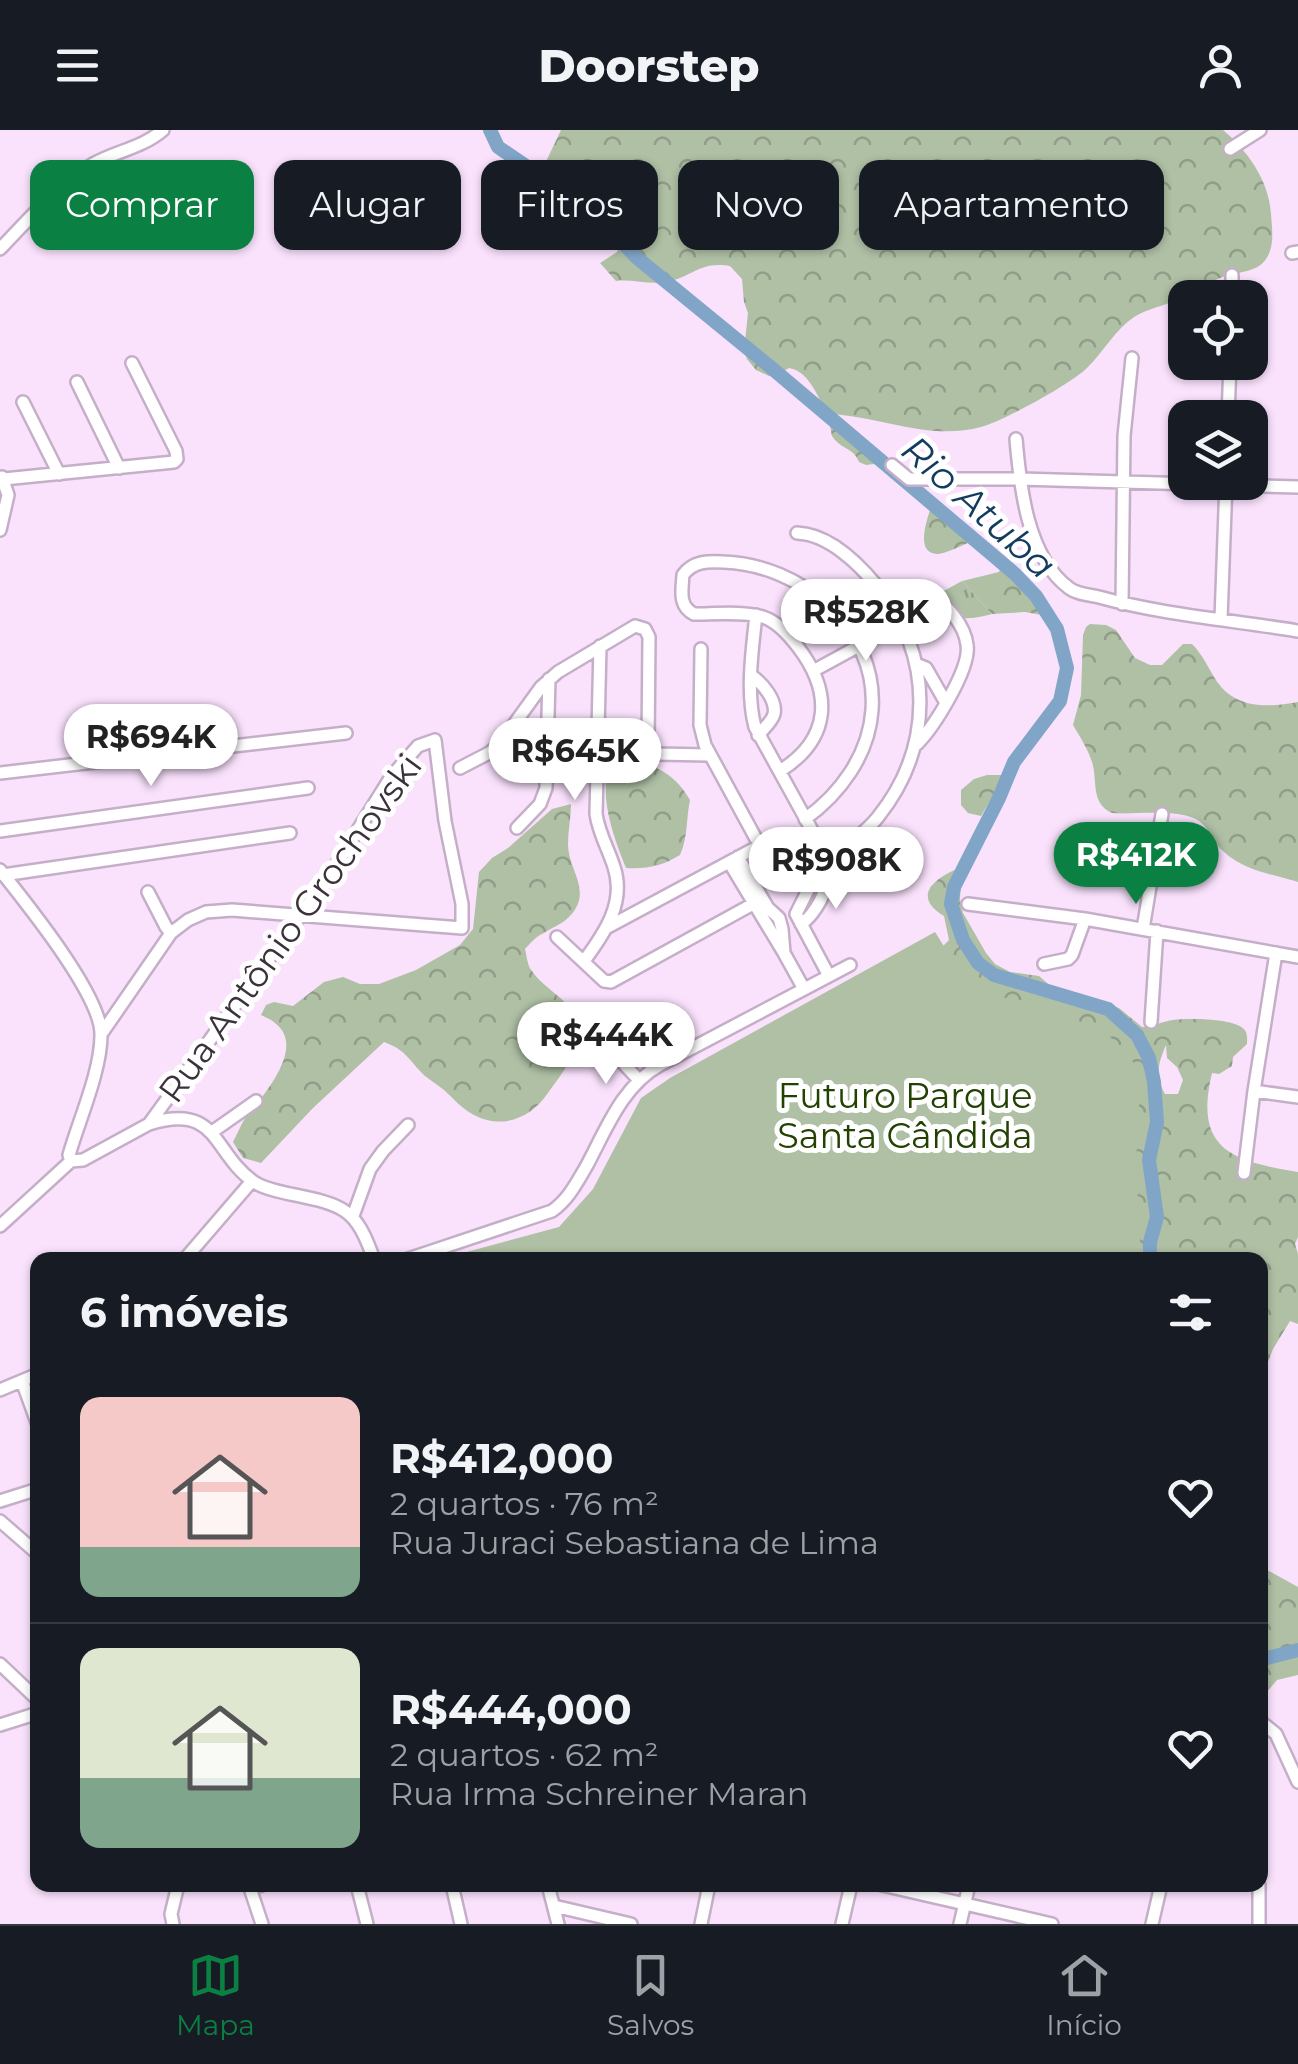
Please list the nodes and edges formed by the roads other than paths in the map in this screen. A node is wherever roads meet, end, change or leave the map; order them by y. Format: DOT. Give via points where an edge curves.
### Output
graph roads {
  1 [pos="163,130"];
  2 [pos="1260,130"];
  3 [pos="1230,149"];
  4 [pos="0,249"];
  5 [pos="1232,275"];
  6 [pos="1232,280"];
  7 [pos="1132,358"];
  8 [pos="132,363"];
  9 [pos="77,382"];
  10 [pos="24,402"];
  11 [pos="1016,438"];
  12 [pos="892,465"];
  13 [pos="120,468"];
  14 [pos="58,474"];
  15 [pos="2,476"];
  16 [pos="1020,478"];
  17 [pos="1125,481"];
  18 [pos="1168,482"];
  19 [pos="1268,486"];
  20 [pos="1298,487"];
  21 [pos="1225,500"];
  22 [pos="0,530"];
  23 [pos="797,533"];
  24 [pos="931,594"];
  25 [pos="1122,604"];
  26 [pos="756,615"];
  27 [pos="1220,618"];
  28 [pos="900,623"];
  29 [pos="1298,631"];
  30 [pos="858,645"];
  31 [pos="600,646"];
  32 [pos="702,649"];
  33 [pos="916,664"];
  34 [pos="813,671"];
  35 [pos="752,676"];
  36 [pos="550,679"];
  37 [pos="946,703"];
  38 [pos="346,733"];
  39 [pos="758,736"];
  40 [pos="914,747"];
  41 [pos="489,753"];
  42 [pos="547,754"];
  43 [pos="708,754"];
  44 [pos="460,768"];
  45 [pos="780,772"];
  46 [pos="0,774"];
  47 [pos="308,788"];
  48 [pos="1162,814"];
  49 [pos="805,819"];
  50 [pos="517,828"];
  51 [pos="0,831"];
  52 [pos="290,834"];
  53 [pos="759,846"];
  54 [pos="734,860"];
  55 [pos="830,862"];
  56 [pos="2,872"];
  57 [pos="774,872"];
  58 [pos="148,892"];
  59 [pos="758,901"];
  60 [pos="968,904"];
  61 [pos="300,915"];
  62 [pos="1085,919"];
  63 [pos="608,926"];
  64 [pos="1143,929"];
  65 [pos="1158,931"];
  66 [pos="171,933"];
  67 [pos="558,937"];
  68 [pos="1276,953"];
  69 [pos="1298,957"];
  70 [pos="584,962"];
  71 [pos="1044,964"];
  72 [pos="850,965"];
  73 [pos="828,976"];
  74 [pos="804,989"];
  75 [pos="1151,1022"];
  76 [pos="102,1033"];
  77 [pos="623,1063"];
  78 [pos="638,1079"];
  79 [pos="1254,1091"];
  80 [pos="1298,1097"];
  81 [pos="256,1101"];
  82 [pos="149,1124"];
  83 [pos="408,1125"];
  84 [pos="212,1132"];
  85 [pos="71,1161"];
  86 [pos="1244,1174"];
  87 [pos="252,1181"];
  88 [pos="353,1216"];
  89 [pos="0,1226"];
  90 [pos="191,1252"];
  91 [pos="371,1252"];
  92 [pos="430,1252"];
  93 [pos="30,1378"];
  94 [pos="22,1381"];
  95 [pos="0,1390"];
  96 [pos="30,1403"];
  97 [pos="30,1492"];
  98 [pos="0,1501"];
  99 [pos="0,1521"];
  100 [pos="30,1547"];
  101 [pos="0,1664"];
  102 [pos="30,1692"];
  103 [pos="30,1716"];
  104 [pos="0,1725"];
  105 [pos="1268,1728"];
  106 [pos="1298,1782"];
  107 [pos="176,1892"];
  108 [pos="257,1892"];
  109 [pos="359,1892"];
  110 [pos="454,1892"];
  111 [pos="550,1892"];
  112 [pos="708,1892"];
  113 [pos="849,1892"];
  114 [pos="913,1892"];
  115 [pos="968,1892"];
  116 [pos="1159,1892"];
  117 [pos="1259,1892"];
  118 [pos="965,1904"];
  119 [pos="554,1906"];
  120 [pos="173,1924"];
  121 [pos="262,1924"];
  122 [pos="367,1924"];
  123 [pos="461,1924"];
  124 [pos="558,1924"];
  125 [pos="630,1924"];
  126 [pos="701,1924"];
  127 [pos="842,1924"];
  128 [pos="960,1924"];
  129 [pos="1052,1924"];
  130 [pos="1152,1924"];
  131 [pos="1260,1924"];
  1 -- 4 [label="street" via="78,174"];
  2 -- 3 [label="street"];
  5 -- 6 [label="street"];
  7 -- 17 [label="street"];
  8 -- 13 [label="street" via="177,454 170,464"];
  9 -- 13 [label="street"];
  10 -- 14 [label="street"];
  11 -- 16 [label="street"];
  12 -- 16 [label="street" via="909,479"];
  13 -- 14 [label="street"];
  14 -- 15 [label="street"];
  15 -- 22 [label="street" via="8,505"];
  16 -- 17 [label="street"];
  16 -- 25 [label="street" via="1037,547 1049,567 1070,590"];
  17 -- 18 [label="street"];
  17 -- 25 [label="street"];
  19 -- 20 [label="street"];
  21 -- 27 [label="street"];
  23 -- 28 [label="street" via="817,537 860,568"];
  24 -- 37 [label="street" via="945,604 967,643 966,662"];
  25 -- 27 [label="street"];
  26 -- 30 [label="street" via="690,613 682,600 683,575 695,564 720,562 782,574 826,603"];
  26 -- 34 [label="street" via="782,629"];
  26 -- 35 [label="street"];
  27 -- 29 [label="street"];
  28 -- 30 [label="street"];
  28 -- 33 [label="street"];
  30 -- 34 [label="street"];
  30 -- 49 [label="street" via="872,696 868,734 846,779"];
  31 -- 36 [label="street"];
  31 -- 43 [label="street" via="631,627 644,629 648,747 657,754"];
  31 -- 63 [label="street" via="596,814 616,880"];
  32 -- 43 [label="street" via="700,726"];
  33 -- 37 [label="street" via="926,668"];
  33 -- 40 [label="street" via="921,712"];
  34 -- 45 [label="street" via="821,696 819,727 808,750"];
  35 -- 39 [label="street"];
  35 -- 39 [label="street" via="774,707"];
  36 -- 41 [label="street"];
  36 -- 42 [label="street"];
  37 -- 40 [label="street"];
  38 -- 46 [label="street"];
  39 -- 45 [label="street"];
  40 -- 55 [label="street" via="886,806"];
  41 -- 42 [label="street"];
  41 -- 44 [label="street"];
  42 -- 50 [label="street" via="544,797"];
  43 -- 53 [label="street"];
  45 -- 49 [label="street"];
  47 -- 51 [label="street"];
  48 -- 64 [label="street"];
  49 -- 55 [label="street"];
  52 -- 56 [label="street"];
  53 -- 54 [label="street"];
  53 -- 57 [label="street"];
  54 -- 59 [label="street"];
  54 -- 63 [label="street"];
  55 -- 73 [label="street" via="825,888 801,924"];
  56 -- 76 [label="street" via="78,979"];
  58 -- 66 [label="street"];
  59 -- 70 [label="street" via="615,981"];
  59 -- 74 [label="street" via="779,918 775,927 784,953"];
  60 -- 62 [label="street"];
  61 -- 61 [label="street, Rua Antônio Grochovski" via="402,763 435,740 462,928"];
  61 -- 66 [label="street" via="218,910"];
  61 -- 82 [label="street, Rua Antônio Grochovski"];
  62 -- 64 [label="street"];
  62 -- 71 [label="street" via="1072,955"];
  63 -- 70 [label="street"];
  64 -- 65 [label="street"];
  65 -- 68 [label="street"];
  65 -- 75 [label="street"];
  66 -- 76 [label="street"];
  67 -- 70 [label="street"];
  68 -- 69 [label="street"];
  68 -- 79 [label="street"];
  72 -- 73 [label="street"];
  73 -- 74 [label="street"];
  74 -- 78 [label="street"];
  76 -- 85 [label="street"];
  77 -- 78 [label="street"];
  78 -- 92 [label="street" via="560,1206"];
  79 -- 80 [label="street"];
  79 -- 86 [label="street"];
  81 -- 84 [label="street"];
  82 -- 84 [label="street" via="181,1120"];
  82 -- 85 [label="street"];
  83 -- 88 [label="street" via="370,1170"];
  84 -- 87 [label="street"];
  85 -- 89 [label="street"];
  87 -- 88 [label="street"];
  87 -- 90 [label="street"];
  88 -- 91 [label="street"];
  93 -- 94 [label="street"];
  94 -- 95 [label="street"];
  94 -- 96 [label="street"];
  97 -- 98 [label="street"];
  99 -- 100 [label="street"];
  101 -- 102 [label="street"];
  103 -- 104 [label="street"];
  105 -- 106 [label="street"];
  107 -- 120 [label="street"];
  108 -- 121 [label="street"];
  109 -- 122 [label="street"];
  110 -- 123 [label="street"];
  111 -- 119 [label="street"];
  112 -- 126 [label="street"];
  113 -- 127 [label="street"];
  114 -- 118 [label="street"];
  115 -- 118 [label="street"];
  116 -- 130 [label="street"];
  117 -- 131 [label="street"];
  118 -- 128 [label="street"];
  118 -- 129 [label="street"];
  119 -- 124 [label="street"];
  119 -- 125 [label="street"];
}
